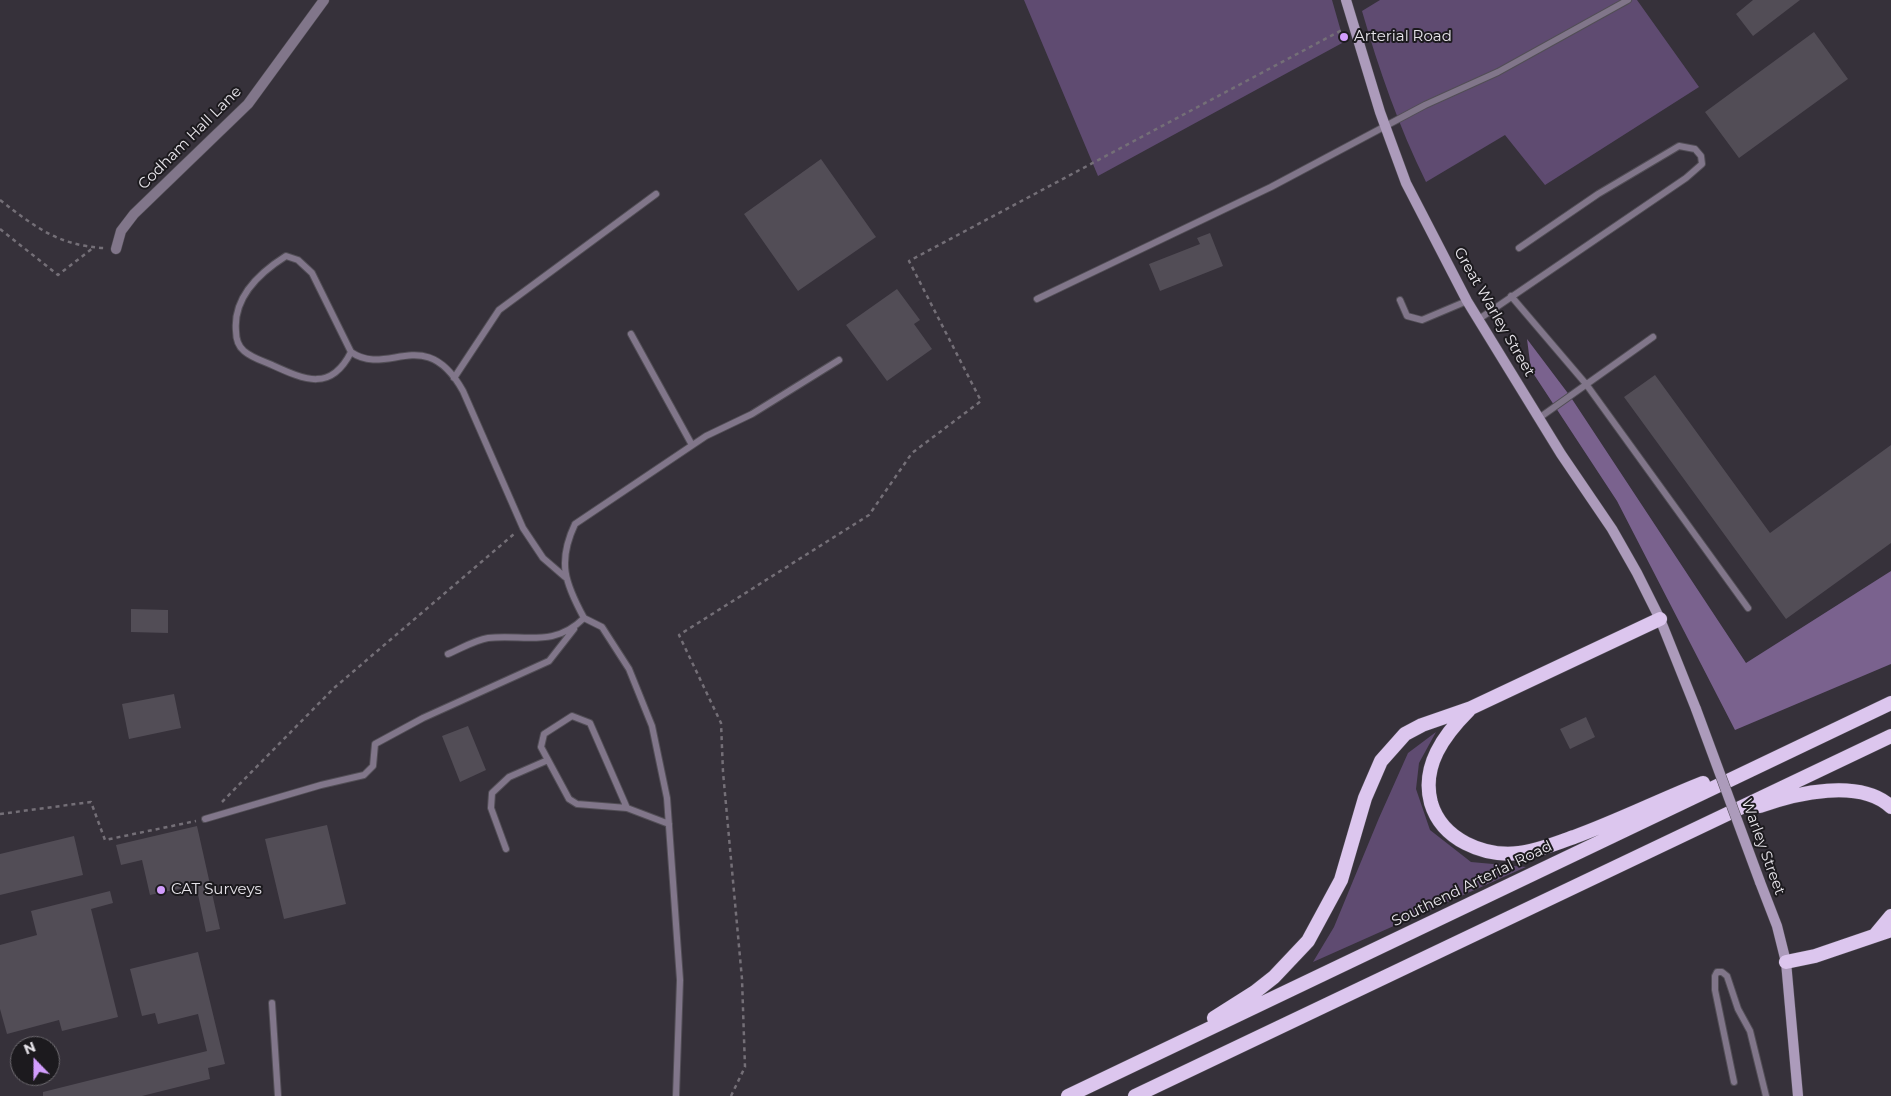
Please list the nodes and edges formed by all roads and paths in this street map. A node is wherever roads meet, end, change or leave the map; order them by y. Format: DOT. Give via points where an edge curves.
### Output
graph roads {
  1 [pos="324,0"];
  2 [pos="1346,0"];
  3 [pos="1628,0"];
  4 [pos="1354,24"];
  5 [pos="1385,126"];
  6 [pos="656,194"];
  7 [pos="0,200"];
  8 [pos="0,229"];
  9 [pos="93,248"];
  10 [pos="1518,248"];
  11 [pos="116,249"];
  12 [pos="1511,296"];
  13 [pos="1037,299"];
  14 [pos="1400,300"];
  15 [pos="1467,301"];
  16 [pos="1479,319"];
  17 [pos="632,334"];
  18 [pos="1654,337"];
  19 [pos="351,352"];
  20 [pos="839,360"];
  21 [pos="454,378"];
  22 [pos="1586,384"];
  23 [pos="1538,418"];
  24 [pos="692,445"];
  25 [pos="523,528"];
  26 [pos="565,577"];
  27 [pos="1748,608"];
  28 [pos="584,618"];
  29 [pos="1660,619"];
  30 [pos="575,627"];
  31 [pos="448,654"];
  32 [pos="1891,703"];
  33 [pos="1471,708"];
  34 [pos="1891,736"];
  35 [pos="1814,739"];
  36 [pos="548,760"];
  37 [pos="1891,807"];
  38 [pos="627,808"];
  39 [pos="0,814"];
  40 [pos="205,819"];
  41 [pos="669,824"];
  42 [pos="506,849"];
  43 [pos="1619,866"];
  44 [pos="1891,916"];
  45 [pos="1891,930"];
  46 [pos="1875,935"];
  47 [pos="1786,962"];
  48 [pos="272,1003"];
  49 [pos="1153,1055"];
  50 [pos="1734,1082"];
  51 [pos="278,1096"];
  52 [pos="676,1096"];
  53 [pos="731,1096"];
  54 [pos="1068,1096"];
  55 [pos="1135,1096"];
  56 [pos="1766,1096"];
  57 [pos="1798,1096"];
  1 -- 11 [label="street, Codham Hall Lane" via="248,104 134,214 121,231"];
  2 -- 4 [label="main road, Great Warley Street"];
  3 -- 5 [label="lane" via="1498,72"];
  4 -- 5 [label="main road, Great Warley Street"];
  4 -- 53 [label="path" via="909,261 980,401 912,453 869,515 679,635 721,723 742,980 744,1067"];
  5 -- 13 [label="lane" via="1271,187"];
  5 -- 15 [label="main road, Great Warley Street" via="1406,183"];
  6 -- 21 [label="lane" via="499,310"];
  7 -- 9 [label="path" via="36,228 73,245"];
  8 -- 9 [label="path" via="58,275"];
  9 -- 11 [label="path"];
  10 -- 12 [label="lane" via="1598,194 1679,146 1695,149 1701,156 1702,164 1686,178"];
  12 -- 16 [label="lane"];
  12 -- 22 [label="lane"];
  14 -- 15 [label="lane" via="1407,316 1422,320"];
  15 -- 16 [label="main road, Great Warley Street"];
  16 -- 23 [label="main road, Great Warley Street"];
  17 -- 24 [label="lane"];
  18 -- 22 [label="lane"];
  19 -- 19 [label="lane" via="312,273 298,260 286,256 272,265 245,294 237,309 235,328 239,345 284,372 310,380 325,379 344,367"];
  19 -- 21 [label="lane" via="369,360 395,356 433,358"];
  20 -- 24 [label="lane" via="752,414"];
  21 -- 25 [label="lane" via="463,391"];
  22 -- 23 [label="lane"];
  22 -- 27 [label="lane"];
  23 -- 29 [label="main road, Great Warley Street" via="1612,530"];
  24 -- 26 [label="lane" via="574,524 564,558"];
  25 -- 26 [label="lane" via="543,558"];
  25 -- 40 [label="path" via="334,688"];
  26 -- 28 [label="lane"];
  28 -- 30 [label="lane"];
  28 -- 41 [label="lane" via="602,627 629,669 652,726"];
  29 -- 33 [label="highway"];
  29 -- 47 [label="main road, Warley Street, bridge" via="1760,882"];
  30 -- 31 [label="lane" via="545,639 485,638"];
  30 -- 40 [label="lane" via="549,661 423,718 375,744 373,766 364,776"];
  32 -- 35 [label="highway, Southend Arterial Road"];
  33 -- 35 [label="highway" via="1443,740 1432,762 1428,785 1432,805 1441,823 1455,838 1490,852 1519,853 1546,847"];
  33 -- 49 [label="highway" via="1405,734 1381,761 1365,798 1341,880 1301,948 1255,992"];
  34 -- 43 [label="highway"];
  35 -- 49 [label="highway, Southend Arterial Road"];
  36 -- 38 [label="lane" via="569,798 577,804"];
  36 -- 38 [label="lane" via="541,747 544,734 572,716 590,723"];
  36 -- 42 [label="lane" via="509,777 492,793 491,808"];
  37 -- 43 [label="highway" via="1857,790 1823,791 1763,805"];
  38 -- 41 [label="lane"];
  39 -- 40 [label="path" via="91,802 105,840"];
  41 -- 52 [label="lane" via="680,980"];
  43 -- 55 [label="highway"];
  44 -- 46 [label="highway"];
  45 -- 46 [label="highway"];
  46 -- 47 [label="highway" via="1815,956"];
  47 -- 57 [label="main road, Warley Street"];
  48 -- 51 [label="lane"];
  49 -- 54 [label="highway, Southend Arterial Road"];
  50 -- 56 [label="lane" via="1716,990 1717,972 1727,976 1738,1009 1750,1031"];
}
